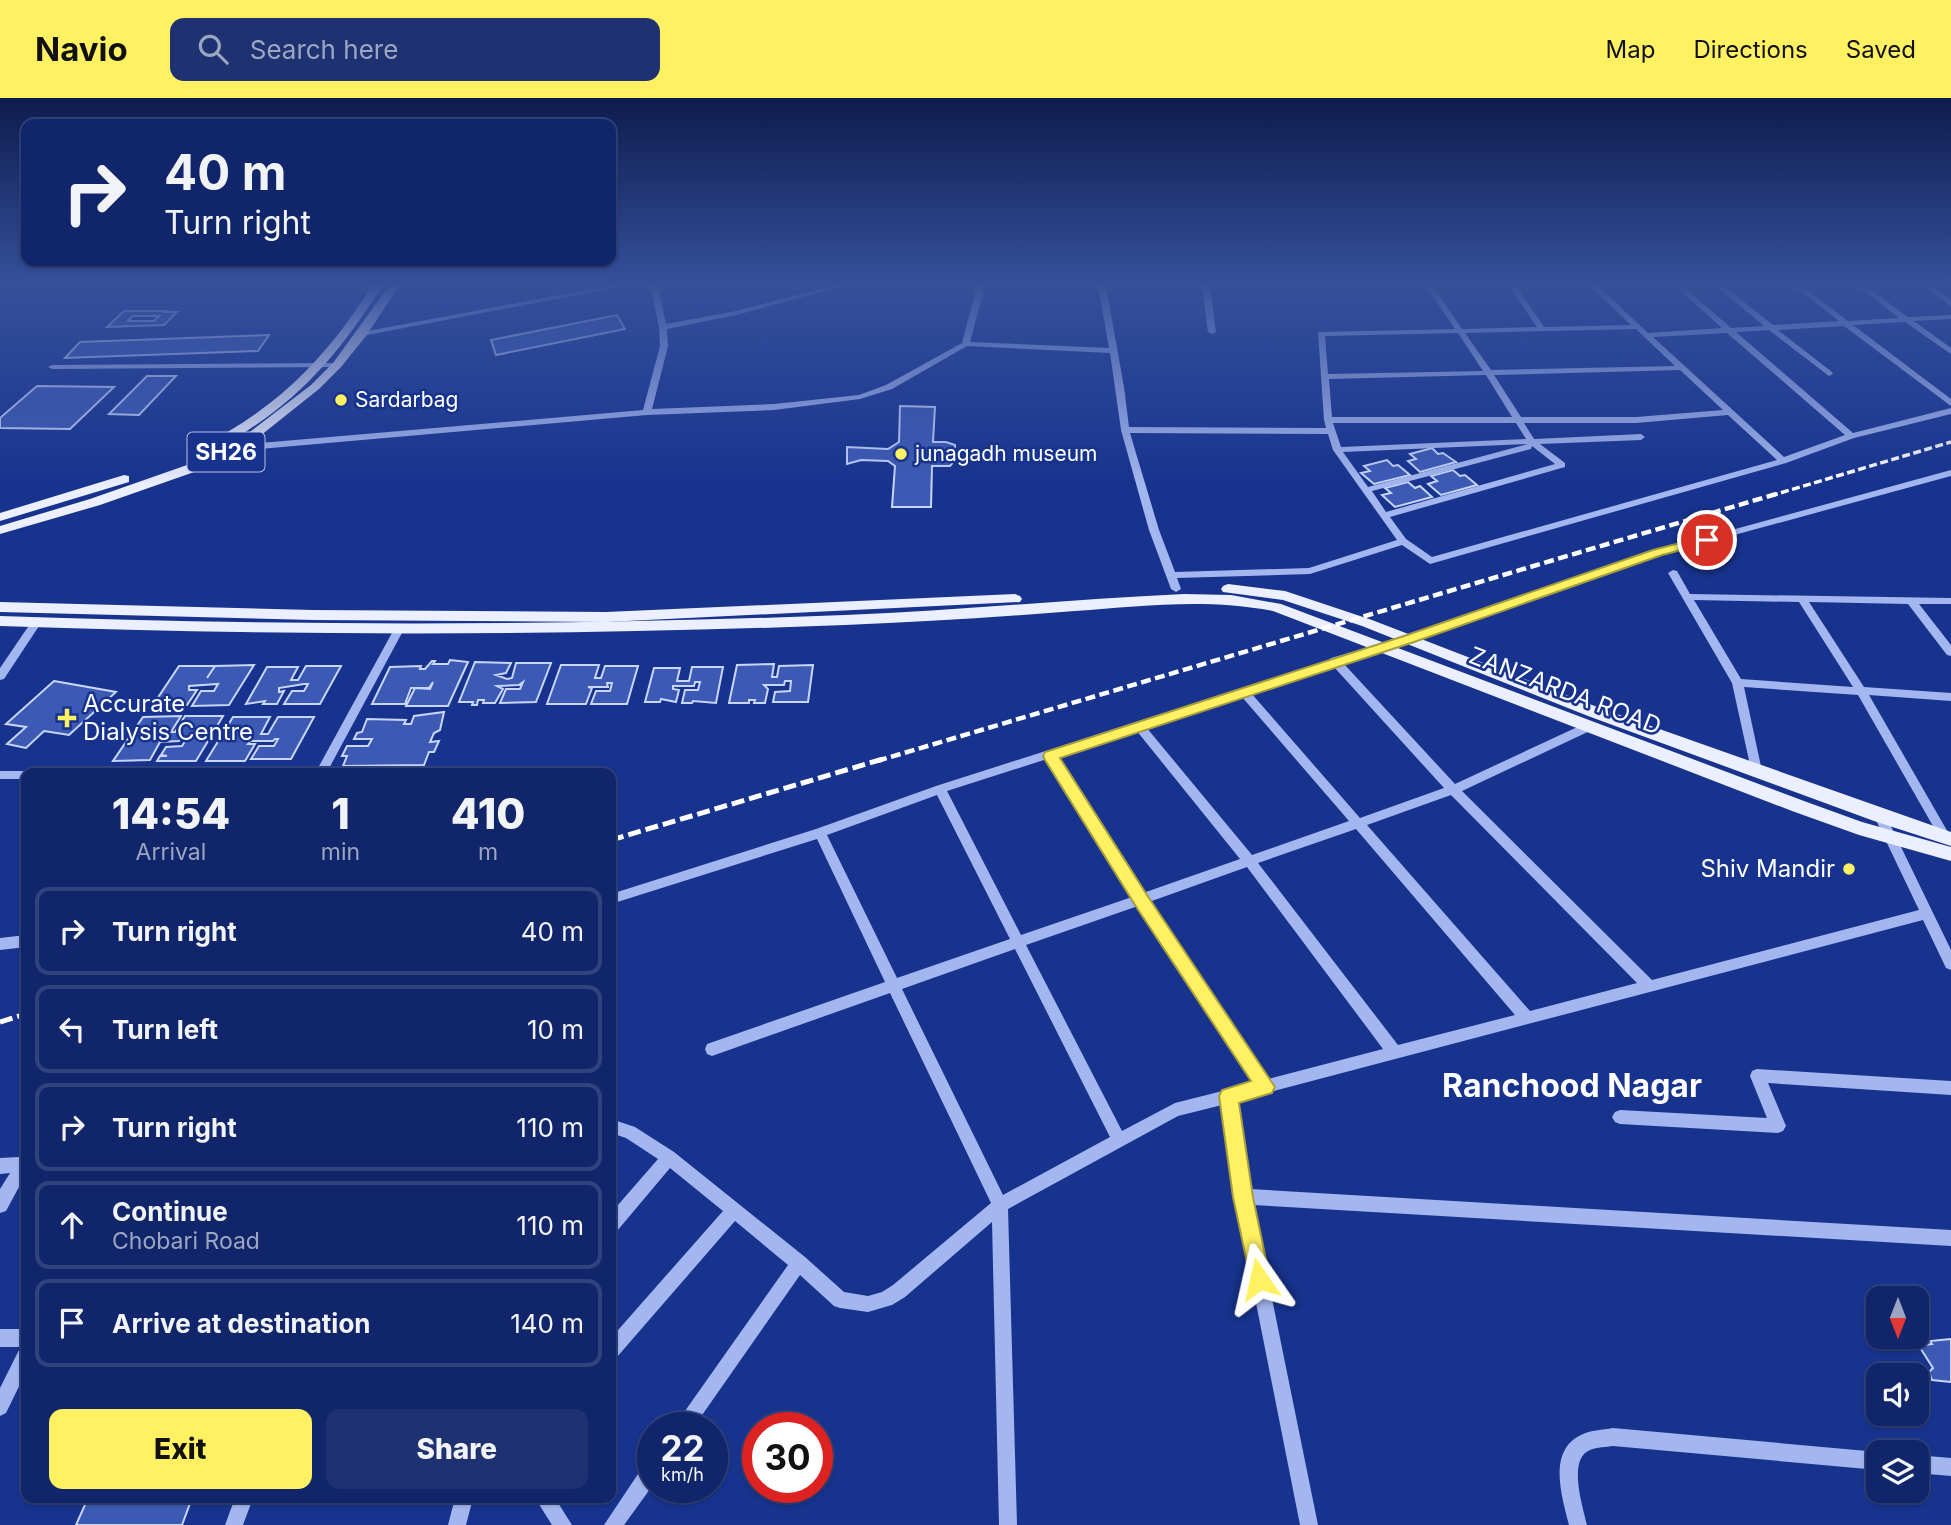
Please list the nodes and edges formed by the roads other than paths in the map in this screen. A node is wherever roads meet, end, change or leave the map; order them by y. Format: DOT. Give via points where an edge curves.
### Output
graph roads {
  1 [pos="331,353"];
  2 [pos="347,353"];
  3 [pos="662,353"];
  4 [pos="951,353"];
  5 [pos="1114,353"];
  6 [pos="1323,353"];
  7 [pos="1475,353"];
  8 [pos="1666,353"];
  9 [pos="1753,353"];
  10 [pos="1802,353"];
  11 [pos="1885,353"];
  12 [pos="321,365"];
  13 [pos="337,365"];
  14 [pos="52,367"];
  15 [pos="1683,368"];
  16 [pos="1489,373"];
  17 [pos="1829,374"];
  18 [pos="1326,377"];
  19 [pos="1951,403"];
  20 [pos="1951,411"];
  21 [pos="647,412"];
  22 [pos="1730,412"];
  23 [pos="1328,420"];
  24 [pos="1519,420"];
  25 [pos="1125,430"];
  26 [pos="1331,431"];
  27 [pos="1851,436"];
  28 [pos="1641,437"];
  29 [pos="1534,443"];
  30 [pos="215,445"];
  31 [pos="237,448"];
  32 [pos="1337,450"];
  33 [pos="1783,461"];
  34 [pos="1951,473"];
  35 [pos="1366,490"];
  36 [pos="1385,515"];
  37 [pos="0,517"];
  38 [pos="0,530"];
  39 [pos="1403,541"];
  40 [pos="1673,573"];
  41 [pos="1174,582"];
  42 [pos="1686,597"];
  43 [pos="1802,599"];
  44 [pos="1910,600"];
  45 [pos="1951,601"];
  46 [pos="0,607"];
  47 [pos="0,621"];
  48 [pos="36,623"];
  49 [pos="398,631"];
  50 [pos="1409,639"];
  51 [pos="1378,648"];
  52 [pos="1951,652"];
  53 [pos="1335,661"];
  54 [pos="0,676"];
  55 [pos="1738,683"];
  56 [pos="1243,691"];
  57 [pos="1861,691"];
  58 [pos="1951,696"];
  59 [pos="1139,726"];
  60 [pos="1590,726"];
  61 [pos="1051,756"];
  62 [pos="323,768"];
  63 [pos="1756,771"];
  64 [pos="0,775"];
  65 [pos="21,775"];
  66 [pos="940,789"];
  67 [pos="1453,790"];
  68 [pos="1880,816"];
  69 [pos="1358,823"];
  70 [pos="820,833"];
  71 [pos="1891,837"];
  72 [pos="1948,838"];
  73 [pos="1951,855"];
  74 [pos="1249,861"];
  75 [pos="616,897"];
  76 [pos="1141,900"];
  77 [pos="1926,914"];
  78 [pos="21,942"];
  79 [pos="1018,943"];
  80 [pos="0,944"];
  81 [pos="1951,964"];
  82 [pos="895,986"];
  83 [pos="1649,986"];
  84 [pos="1527,1018"];
  85 [pos="712,1049"];
  86 [pos="1395,1053"];
  87 [pos="1265,1087"];
  88 [pos="1951,1088"];
  89 [pos="1228,1096"];
  90 [pos="1620,1117"];
  91 [pos="616,1128"];
  92 [pos="1119,1140"];
  93 [pos="668,1157"];
  94 [pos="21,1162"];
  95 [pos="0,1166"];
  96 [pos="21,1168"];
  97 [pos="1243,1197"];
  98 [pos="0,1205"];
  99 [pos="1000,1205"];
  100 [pos="734,1210"];
  101 [pos="616,1220"];
  102 [pos="1951,1238"];
  103 [pos="799,1263"];
  104 [pos="0,1338"];
  105 [pos="21,1338"];
  106 [pos="616,1345"];
  107 [pos="21,1364"];
  108 [pos="0,1407"];
  109 [pos="693,1412"];
  110 [pos="1866,1460"];
  111 [pos="1929,1465"];
  112 [pos="1951,1467"];
  113 [pos="637,1491"];
  114 [pos="242,1503"];
  115 [pos="463,1503"];
  116 [pos="548,1503"];
  117 [pos="234,1525"];
  118 [pos="457,1525"];
  119 [pos="563,1525"];
  120 [pos="613,1525"];
  121 [pos="1008,1525"];
  122 [pos="1309,1525"];
  123 [pos="1578,1525"];
  1 -- 12 [label="main road, SH26"];
  2 -- 13 [label="main road, SH26"];
  3 -- 21 [label="street"];
  4 -- 21 [label="street" via="889,387 860,397 774,407"];
  5 -- 25 [label="street"];
  6 -- 18 [label="street"];
  7 -- 16 [label="street"];
  8 -- 15 [label="street"];
  9 -- 27 [label="street"];
  10 -- 17 [label="street"];
  11 -- 19 [label="street"];
  12 -- 13 [label="street"];
  12 -- 14 [label="street"];
  12 -- 30 [label="main road, SH26"];
  13 -- 31 [label="main road, SH26"];
  15 -- 16 [label="street"];
  15 -- 22 [label="street"];
  16 -- 18 [label="street"];
  16 -- 24 [label="street"];
  18 -- 23 [label="street"];
  20 -- 27 [label="street"];
  21 -- 31 [label="street"];
  22 -- 24 [label="street" via="1636,420"];
  22 -- 33 [label="street"];
  23 -- 24 [label="street"];
  23 -- 26 [label="street"];
  24 -- 29 [label="street"];
  25 -- 26 [label="street"];
  25 -- 41 [label="street"];
  26 -- 32 [label="street"];
  27 -- 33 [label="street"];
  28 -- 29 [label="street"];
  29 -- 32 [label="street"];
  29 -- 35 [label="street"];
  29 -- 36 [label="street" via="1563,465"];
  30 -- 31 [label="street"];
  30 -- 37 [label="main road, SH26" via="185,460"];
  31 -- 38 [label="main road, SH26" via="107,498"];
  32 -- 35 [label="street"];
  33 -- 39 [label="street" via="1430,561"];
  34 -- 50 [label="street" via="1658,553"];
  35 -- 36 [label="street"];
  36 -- 39 [label="street"];
  39 -- 41 [label="street" via="1310,571"];
  40 -- 42 [label="street"];
  41 -- 46 [label="main road" via="1033,598 606,617"];
  41 -- 50 [label="main road" via="1264,591"];
  42 -- 43 [label="street"];
  42 -- 55 [label="street"];
  43 -- 44 [label="street"];
  43 -- 57 [label="street"];
  44 -- 45 [label="street"];
  44 -- 52 [label="street"];
  47 -- 48 [label="main road, ZANZARDA ROAD"];
  48 -- 49 [label="main road, ZANZARDA ROAD"];
  48 -- 54 [label="street"];
  49 -- 51 [label="main road, ZANZARDA ROAD" via="630,629 1231,600 1263,604"];
  49 -- 62 [label="street"];
  50 -- 51 [label="street"];
  50 -- 63 [label="main road"];
  51 -- 53 [label="street"];
  51 -- 60 [label="main road, ZANZARDA ROAD"];
  53 -- 56 [label="street"];
  53 -- 67 [label="street"];
  55 -- 57 [label="street"];
  55 -- 63 [label="street"];
  56 -- 59 [label="street"];
  56 -- 69 [label="street"];
  57 -- 58 [label="street"];
  57 -- 72 [label="street"];
  59 -- 61 [label="street"];
  59 -- 74 [label="street"];
  60 -- 67 [label="street"];
  60 -- 71 [label="main road, ZANZARDA ROAD"];
  61 -- 66 [label="street"];
  61 -- 76 [label="street"];
  63 -- 68 [label="main road"];
  64 -- 65 [label="street"];
  66 -- 70 [label="street"];
  66 -- 79 [label="street"];
  67 -- 69 [label="street"];
  67 -- 83 [label="street"];
  68 -- 71 [label="street"];
  68 -- 72 [label="main road"];
  69 -- 74 [label="street"];
  69 -- 84 [label="street"];
  70 -- 75 [label="street"];
  70 -- 82 [label="street"];
  71 -- 73 [label="main road, ZANZARDA ROAD"];
  71 -- 77 [label="street"];
  74 -- 76 [label="street"];
  74 -- 86 [label="street"];
  76 -- 79 [label="street"];
  76 -- 87 [label="street"];
  77 -- 81 [label="street"];
  77 -- 83 [label="street"];
  78 -- 80 [label="street"];
  79 -- 82 [label="street"];
  79 -- 92 [label="street"];
  82 -- 85 [label="street"];
  82 -- 99 [label="street"];
  83 -- 84 [label="street"];
  84 -- 86 [label="street"];
  86 -- 87 [label="street"];
  87 -- 89 [label="street"];
  88 -- 90 [label="street" via="1757,1076 1779,1126"];
  89 -- 92 [label="street" via="1175,1110"];
  89 -- 97 [label="street"];
  91 -- 93 [label="street"];
  92 -- 99 [label="street"];
  93 -- 100 [label="street"];
  93 -- 101 [label="street"];
  94 -- 95 [label="street"];
  96 -- 98 [label="street"];
  97 -- 102 [label="street"];
  97 -- 122 [label="street"];
  99 -- 103 [label="street" via="899,1291 877,1303 840,1300"];
  99 -- 121 [label="street"];
  100 -- 103 [label="street"];
  100 -- 106 [label="street"];
  103 -- 109 [label="street"];
  104 -- 105 [label="street"];
  107 -- 108 [label="street"];
  110 -- 123 [label="street" via="1613,1437 1586,1442 1574,1450 1568,1466"];
  111 -- 112 [label="street"];
  113 -- 120 [label="street"];
  114 -- 117 [label="street"];
  115 -- 118 [label="street"];
  116 -- 119 [label="street"];
}
